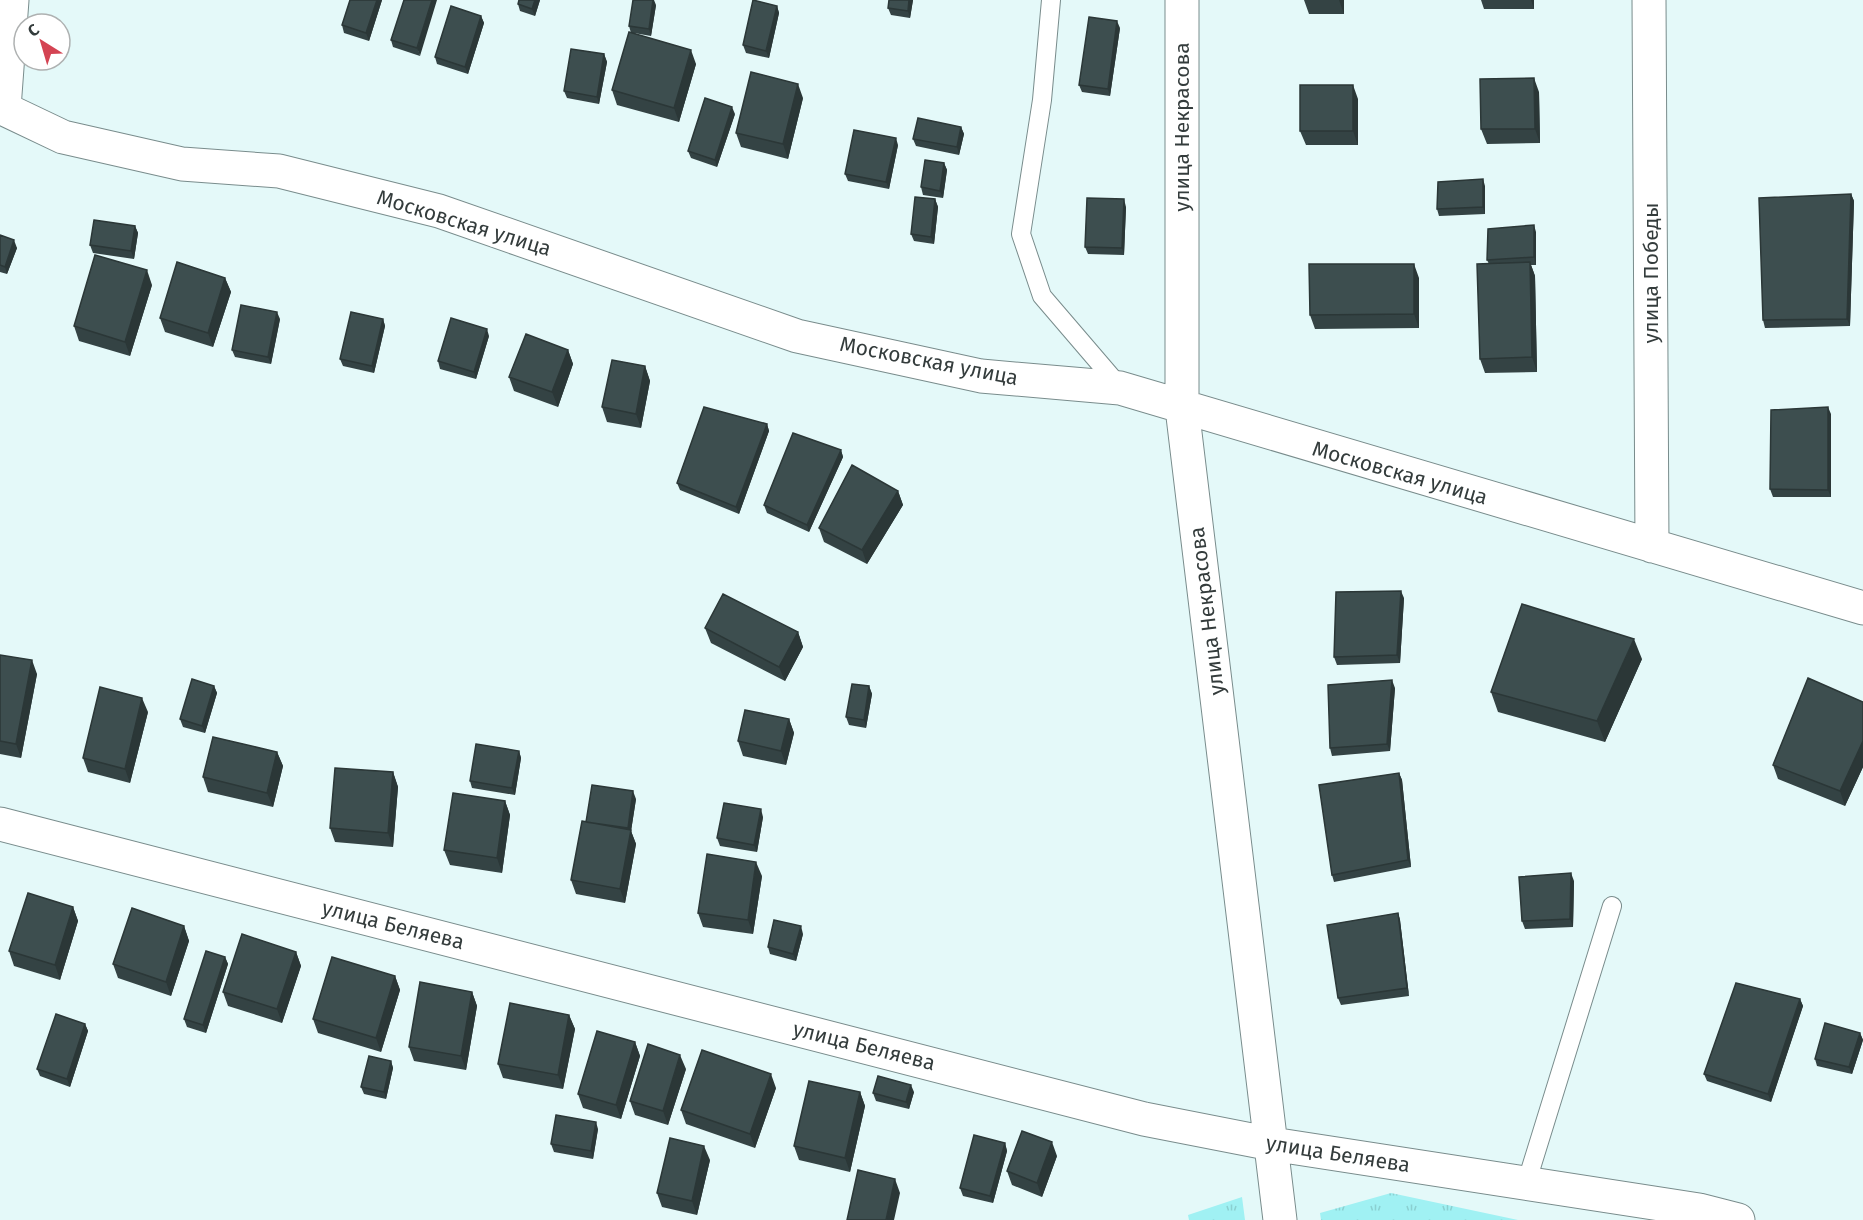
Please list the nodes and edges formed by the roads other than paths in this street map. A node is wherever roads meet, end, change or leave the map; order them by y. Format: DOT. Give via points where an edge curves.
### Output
graph roads {
  1 [pos="12,0"];
  2 [pos="1052,0"];
  3 [pos="1182,0"];
  4 [pos="1650,0"];
  5 [pos="2,108"];
  6 [pos="1120,388"];
  7 [pos="1182,408"];
  8 [pos="1652,546"];
  9 [pos="1863,608"];
  10 [pos="0,824"];
  11 [pos="1612,906"];
  12 [pos="1272,1144"];
  13 [pos="1526,1184"];
  14 [pos="1280,1220"];
  15 [pos="1738,1220"];
  1 -- 5 [label="street"];
  2 -- 6 [label="lane" via="1042,100 1021,234 1042,296"];
  3 -- 7 [label="street, улица Некрасова"];
  4 -- 8 [label="street, улица Победы"];
  5 -- 6 [label="street, Московская улица" via="63,137 182,164 279,171 439,211 797,336 981,376"];
  6 -- 7 [label="street, Московская улица"];
  7 -- 8 [label="street, Московская улица"];
  7 -- 12 [label="street, улица Некрасова"];
  8 -- 9 [label="street, Московская улица"];
  10 -- 12 [label="street, улица Беляева" via="1144,1119"];
  11 -- 13 [label="lane"];
  12 -- 13 [label="street, улица Беляева"];
  12 -- 14 [label="street, улица Некрасова"];
  13 -- 15 [label="street, улица Беляева" via="1699,1210"];
}
